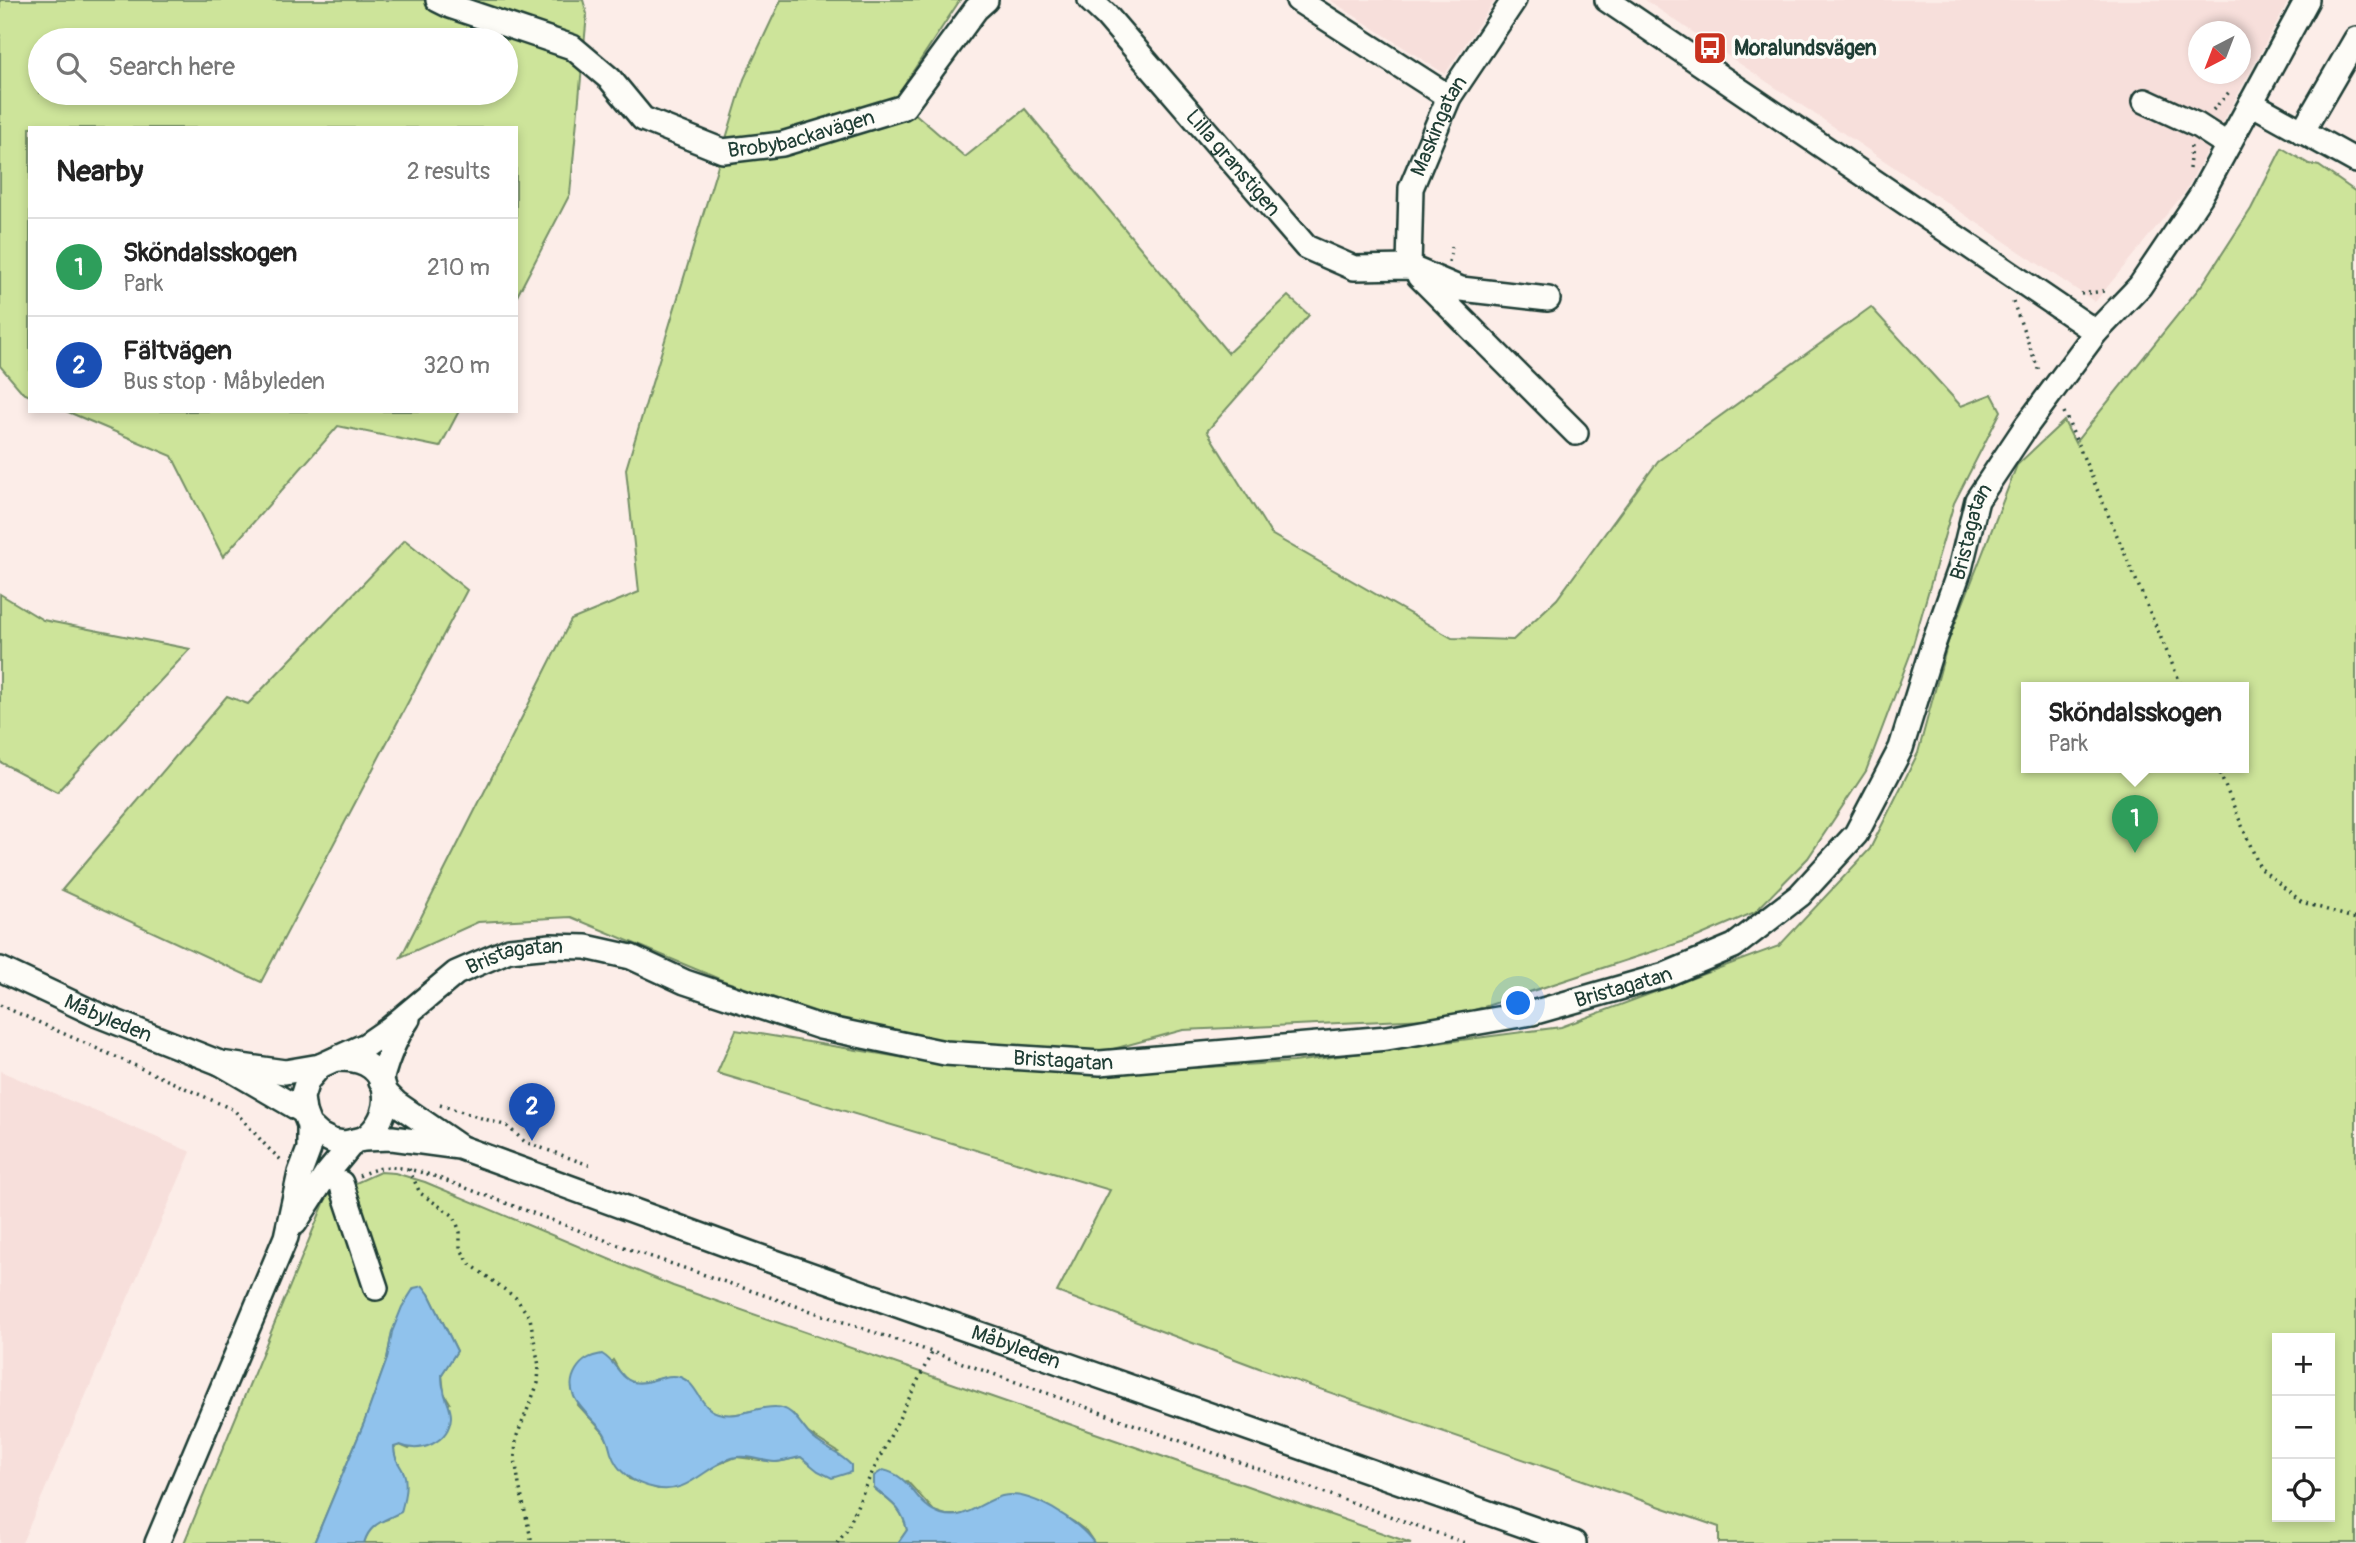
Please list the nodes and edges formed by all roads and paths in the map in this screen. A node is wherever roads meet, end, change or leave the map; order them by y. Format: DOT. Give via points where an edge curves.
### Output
graph roads {
  1 [pos="438,0"];
  2 [pos="986,0"];
  3 [pos="1090,0"];
  4 [pos="1298,0"];
  5 [pos="1514,0"];
  6 [pos="1607,0"];
  7 [pos="2307,0"];
  8 [pos="515,28"];
  9 [pos="518,29"];
  10 [pos="2356,39"];
  11 [pos="2235,84"];
  12 [pos="1449,97"];
  13 [pos="2145,101"];
  14 [pos="2251,103"];
  15 [pos="2201,127"];
  16 [pos="2302,132"];
  17 [pos="2228,145"];
  18 [pos="2356,161"];
  19 [pos="2189,180"];
  20 [pos="1409,267"];
  21 [pos="2104,291"];
  22 [pos="2072,293"];
  23 [pos="1548,299"];
  24 [pos="2096,332"];
  25 [pos="2054,389"];
  26 [pos="1576,433"];
  27 [pos="2180,682"];
  28 [pos="2220,773"];
  29 [pos="2356,919"];
  30 [pos="0,969"];
  31 [pos="420,1002"];
  32 [pos="0,1005"];
  33 [pos="220,1062"];
  34 [pos="328,1063"];
  35 [pos="383,1086"];
  36 [pos="216,1102"];
  37 [pos="437,1104"];
  38 [pos="306,1118"];
  39 [pos="358,1140"];
  40 [pos="460,1147"];
  41 [pos="589,1165"];
  42 [pos="409,1169"];
  43 [pos="430,1175"];
  44 [pos="341,1184"];
  45 [pos="286,1237"];
  46 [pos="376,1288"];
  47 [pos="932,1352"];
  48 [pos="157,1543"];
  49 [pos="532,1543"];
  50 [pos="837,1543"];
  51 [pos="1465,1543"];
  52 [pos="1574,1543"];
  1 -- 8 [label="street, Brobybackavägen"];
  2 -- 9 [label="street, Brobybackavägen" via="904,107 782,144 723,151 643,119 610,79 572,47"];
  3 -- 20 [label="street, Lilla granstigen" via="1306,247 1354,268"];
  4 -- 12 [label="street"];
  5 -- 12 [label="street, Maskingatan"];
  6 -- 24 [label="street"];
  7 -- 14 [label="street, Bristagatan"];
  10 -- 16 [label="street"];
  11 -- 15 [label="path"];
  12 -- 20 [label="street, Maskingatan" via="1411,188"];
  13 -- 15 [label="street"];
  14 -- 16 [label="street"];
  14 -- 17 [label="street, Bristagatan"];
  15 -- 17 [label="street"];
  15 -- 19 [label="path" via="2190,147"];
  16 -- 18 [label="street"];
  17 -- 24 [label="street, Bristagatan" via="2200,197 2140,286"];
  20 -- 23 [label="street" via="1461,289"];
  20 -- 26 [label="street"];
  21 -- 22 [label="path"];
  24 -- 25 [label="street, Bristagatan"];
  25 -- 27 [label="path"];
  25 -- 31 [label="street, Bristagatan" via="1977,500 1960,569 1901,748 1856,834 1800,895 1734,946 1665,975 1532,1013 1387,1038 1100,1063 945,1053 820,1027 685,982 631,957 586,947 509,950 456,973"];
  28 -- 29 [label="path" via="2260,869 2302,902"];
  30 -- 33 [label="street, Måbyleden" via="98,1015"];
  31 -- 34 [label="street, Bristagatan" via="366,1045"];
  31 -- 35 [label="street, Bristagatan" via="397,1034"];
  32 -- 36 [label="path"];
  33 -- 34 [label="street, Måbyleden" via="285,1072"];
  33 -- 38 [label="street, Måbyleden"];
  34 -- 35 [label="street, Måbyleden" via="354,1060 372,1068"];
  34 -- 38 [label="street" via="307,1081 302,1097"];
  35 -- 39 [label="street" via="387,1097 382,1118 372,1133"];
  35 -- 40 [label="street, Måbyleden" via="396,1103"];
  37 -- 41 [label="path" via="507,1126 525,1142"];
  38 -- 39 [label="street, Måbyleden" via="332,1141"];
  38 -- 45 [label="street" via="309,1149"];
  39 -- 40 [label="street, Måbyleden" via="392,1138"];
  39 -- 45 [label="street" via="326,1175"];
  40 -- 52 [label="street, Måbyleden"];
  42 -- 49 [label="path" via="420,1193 454,1216 460,1248 470,1264 516,1298 530,1318 538,1383 519,1429 516,1458"];
  43 -- 47 [label="path" via="637,1252"];
  44 -- 46 [label="street"];
  45 -- 48 [label="street"];
  47 -- 50 [label="path"];
  47 -- 51 [label="path"];
}
